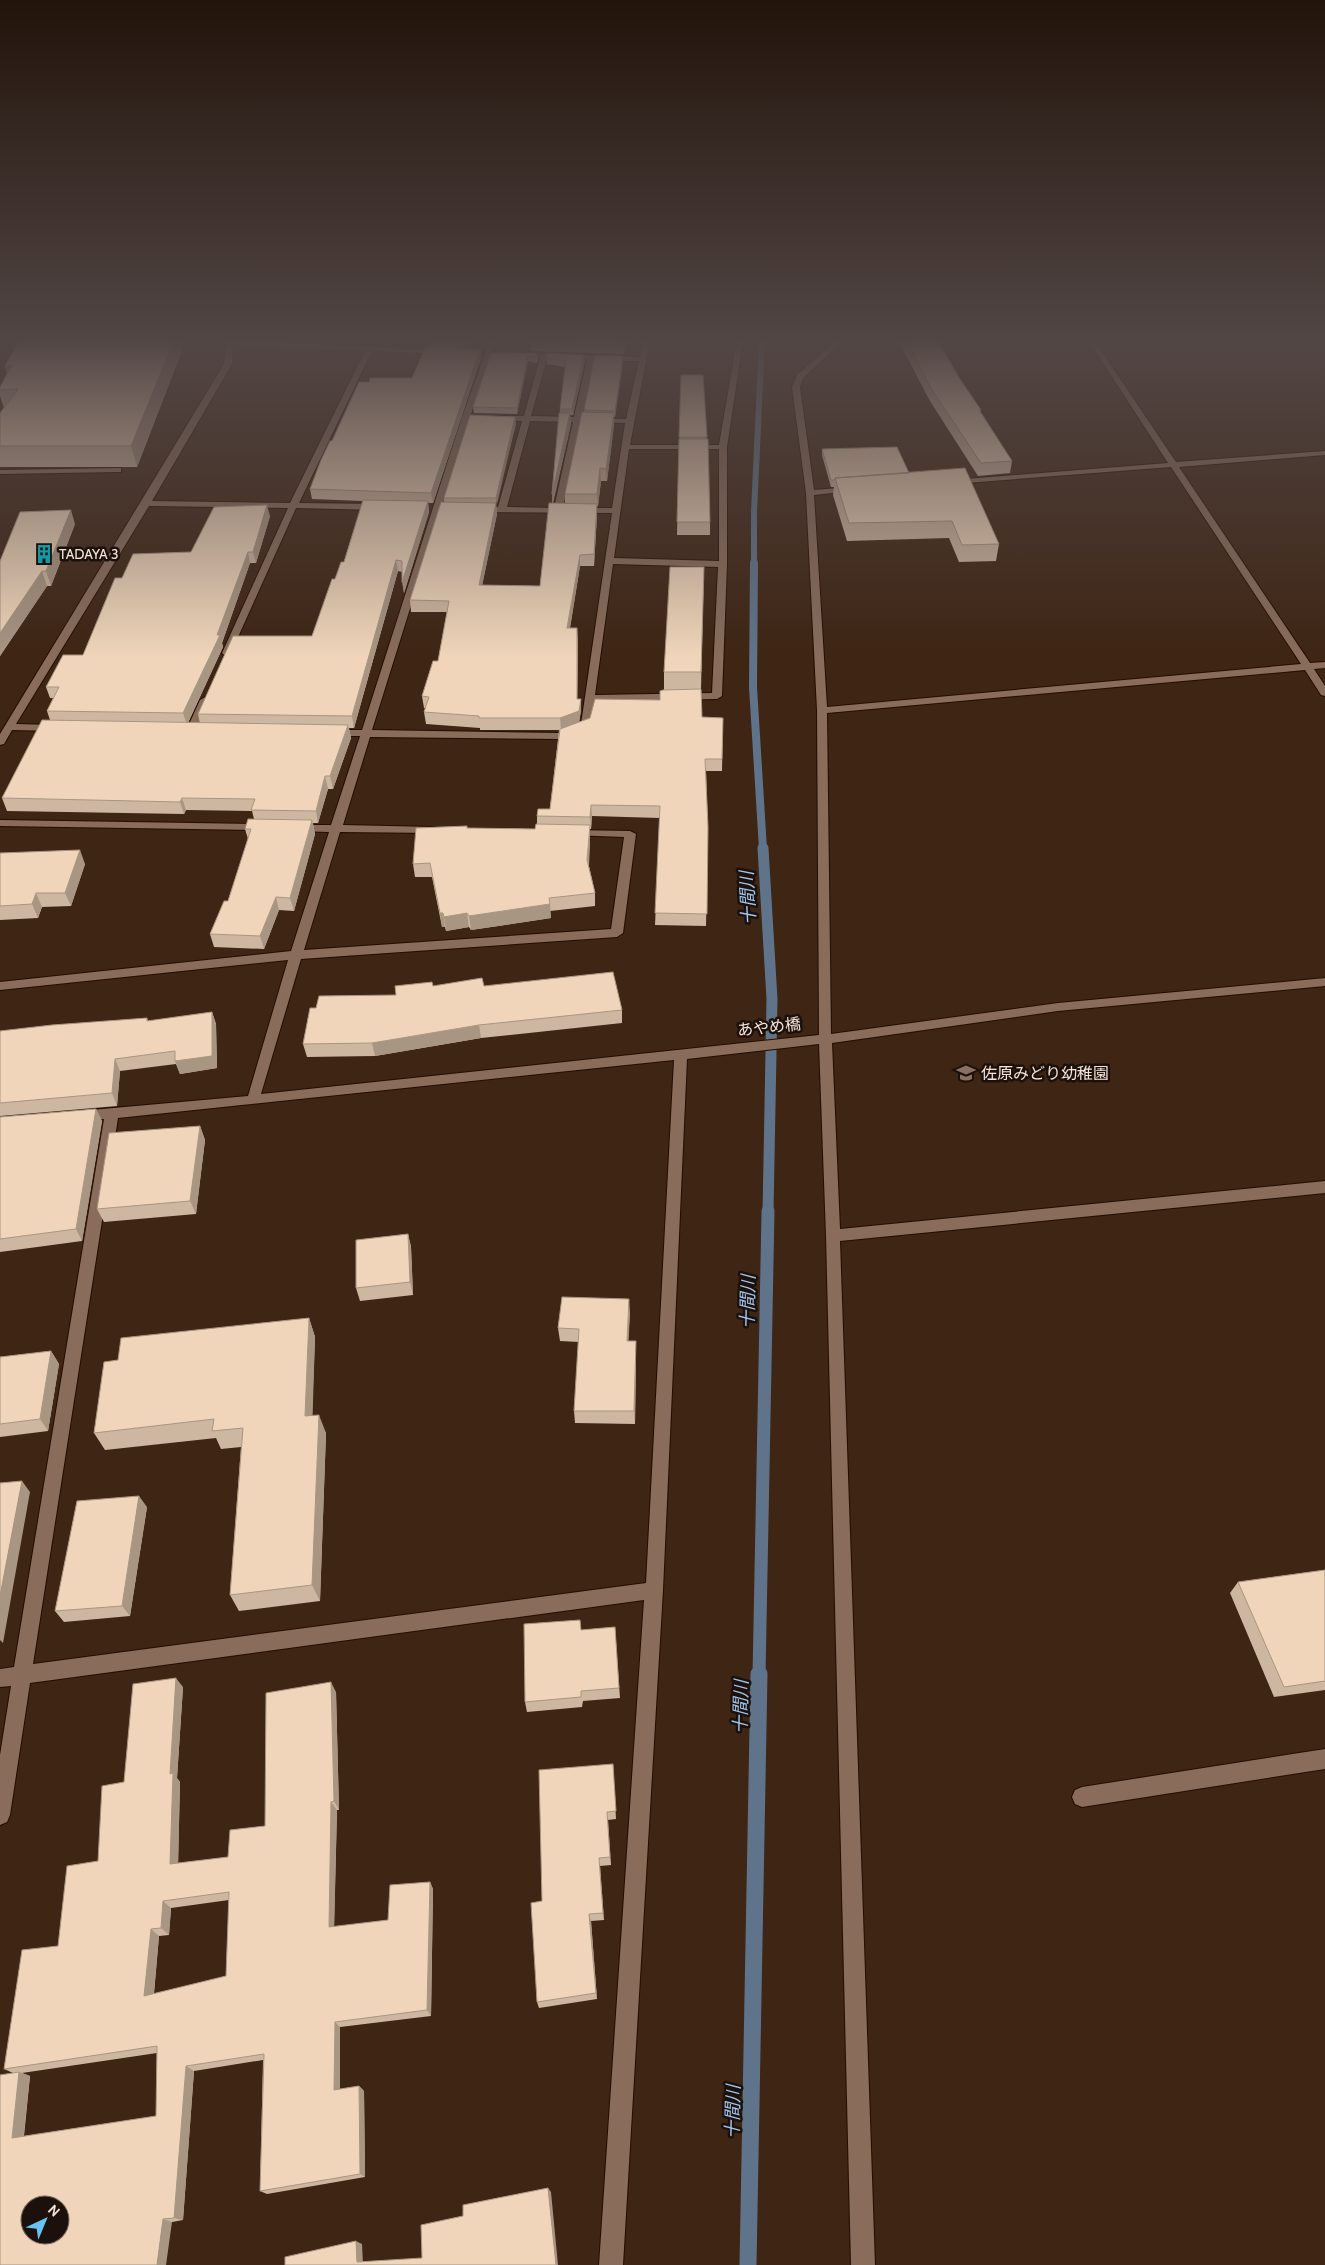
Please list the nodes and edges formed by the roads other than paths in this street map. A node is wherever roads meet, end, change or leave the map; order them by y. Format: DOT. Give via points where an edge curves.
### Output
graph roads {
  1 [pos="180,446"];
  2 [pos="322,446"];
  3 [pos="460,446"];
  4 [pos="519,446"];
  5 [pos="572,446"];
  6 [pos="723,446"];
  7 [pos="804,446"];
  8 [pos="1160,446"];
  9 [pos="625,447"];
  10 [pos="1325,453"];
  11 [pos="1172,464"];
  12 [pos="118,470"];
  13 [pos="0,472"];
  14 [pos="947,482"];
  15 [pos="859,489"];
  16 [pos="810,493"];
  17 [pos="146,503"];
  18 [pos="293,506"];
  19 [pos="390,508"];
  20 [pos="466,509"];
  21 [pos="502,509"];
  22 [pos="558,510"];
  23 [pos="616,511"];
  24 [pos="609,562"];
  25 [pos="723,564"];
  26 [pos="224,659"];
  27 [pos="1325,664"];
  28 [pos="1308,666"];
  29 [pos="1325,693"];
  30 [pos="208,695"];
  31 [pos="590,698"];
  32 [pos="822,710"];
  33 [pos="9,727"];
  34 [pos="66,728"];
  35 [pos="191,731"];
  36 [pos="318,732"];
  37 [pos="366,733"];
  38 [pos="0,742"];
  39 [pos="0,823"];
  40 [pos="337,828"];
  41 [pos="444,830"];
  42 [pos="562,833"];
  43 [pos="296,955"];
  44 [pos="1325,982"];
  45 [pos="0,986"];
  46 [pos="825,1039"];
  47 [pos="681,1054"];
  48 [pos="253,1100"];
  49 [pos="112,1113"];
  50 [pos="66,1117"];
  51 [pos="1325,1187"];
  52 [pos="833,1236"];
  53 [pos="654,1590"];
  54 [pos="23,1674"];
  55 [pos="0,1678"];
  56 [pos="1325,1759"];
  57 [pos="1082,1797"];
  58 [pos="0,1815"];
  59 [pos="611,2265"];
  60 [pos="863,2265"];
  1 -- 17 [label="street"];
  2 -- 18 [label="street"];
  3 -- 37 [label="street"];
  4 -- 21 [label="street"];
  5 -- 22 [label="street"];
  6 -- 9 [label="street"];
  6 -- 25 [label="street"];
  7 -- 16 [label="street"];
  8 -- 11 [label="street"];
  9 -- 23 [label="street"];
  10 -- 11 [label="street"];
  11 -- 14 [label="street"];
  11 -- 28 [label="street"];
  12 -- 13 [label="street"];
  15 -- 16 [label="street"];
  16 -- 32 [label="street"];
  17 -- 18 [label="street"];
  17 -- 33 [label="street"];
  18 -- 19 [label="street"];
  18 -- 26 [label="street"];
  20 -- 21 [label="street"];
  21 -- 22 [label="street"];
  22 -- 23 [label="street"];
  23 -- 24 [label="street"];
  24 -- 25 [label="street"];
  24 -- 31 [label="street"];
  25 -- 31 [label="street" via="717,696"];
  27 -- 28 [label="street"];
  28 -- 29 [label="street"];
  28 -- 32 [label="street"];
  30 -- 35 [label="street"];
  31 -- 37 [label="street" via="586,726 560,736"];
  32 -- 46 [label="street"];
  33 -- 34 [label="street"];
  33 -- 38 [label="street"];
  36 -- 37 [label="street"];
  37 -- 40 [label="street"];
  39 -- 40 [label="street"];
  40 -- 41 [label="street"];
  40 -- 43 [label="street"];
  42 -- 43 [label="street" via="630,834 617,932"];
  43 -- 45 [label="street"];
  43 -- 48 [label="street"];
  44 -- 46 [label="street, あやめ橋" via="1058,1007"];
  46 -- 47 [label="street, あやめ橋"];
  46 -- 52 [label="street"];
  47 -- 48 [label="street, あやめ橋"];
  47 -- 53 [label="street"];
  48 -- 49 [label="street, あやめ橋"];
  49 -- 50 [label="street, あやめ橋"];
  49 -- 54 [label="street"];
  51 -- 52 [label="street"];
  52 -- 60 [label="street"];
  53 -- 54 [label="street"];
  53 -- 59 [label="street"];
  54 -- 55 [label="street"];
  54 -- 58 [label="street"];
  56 -- 57 [label="street"];
}
